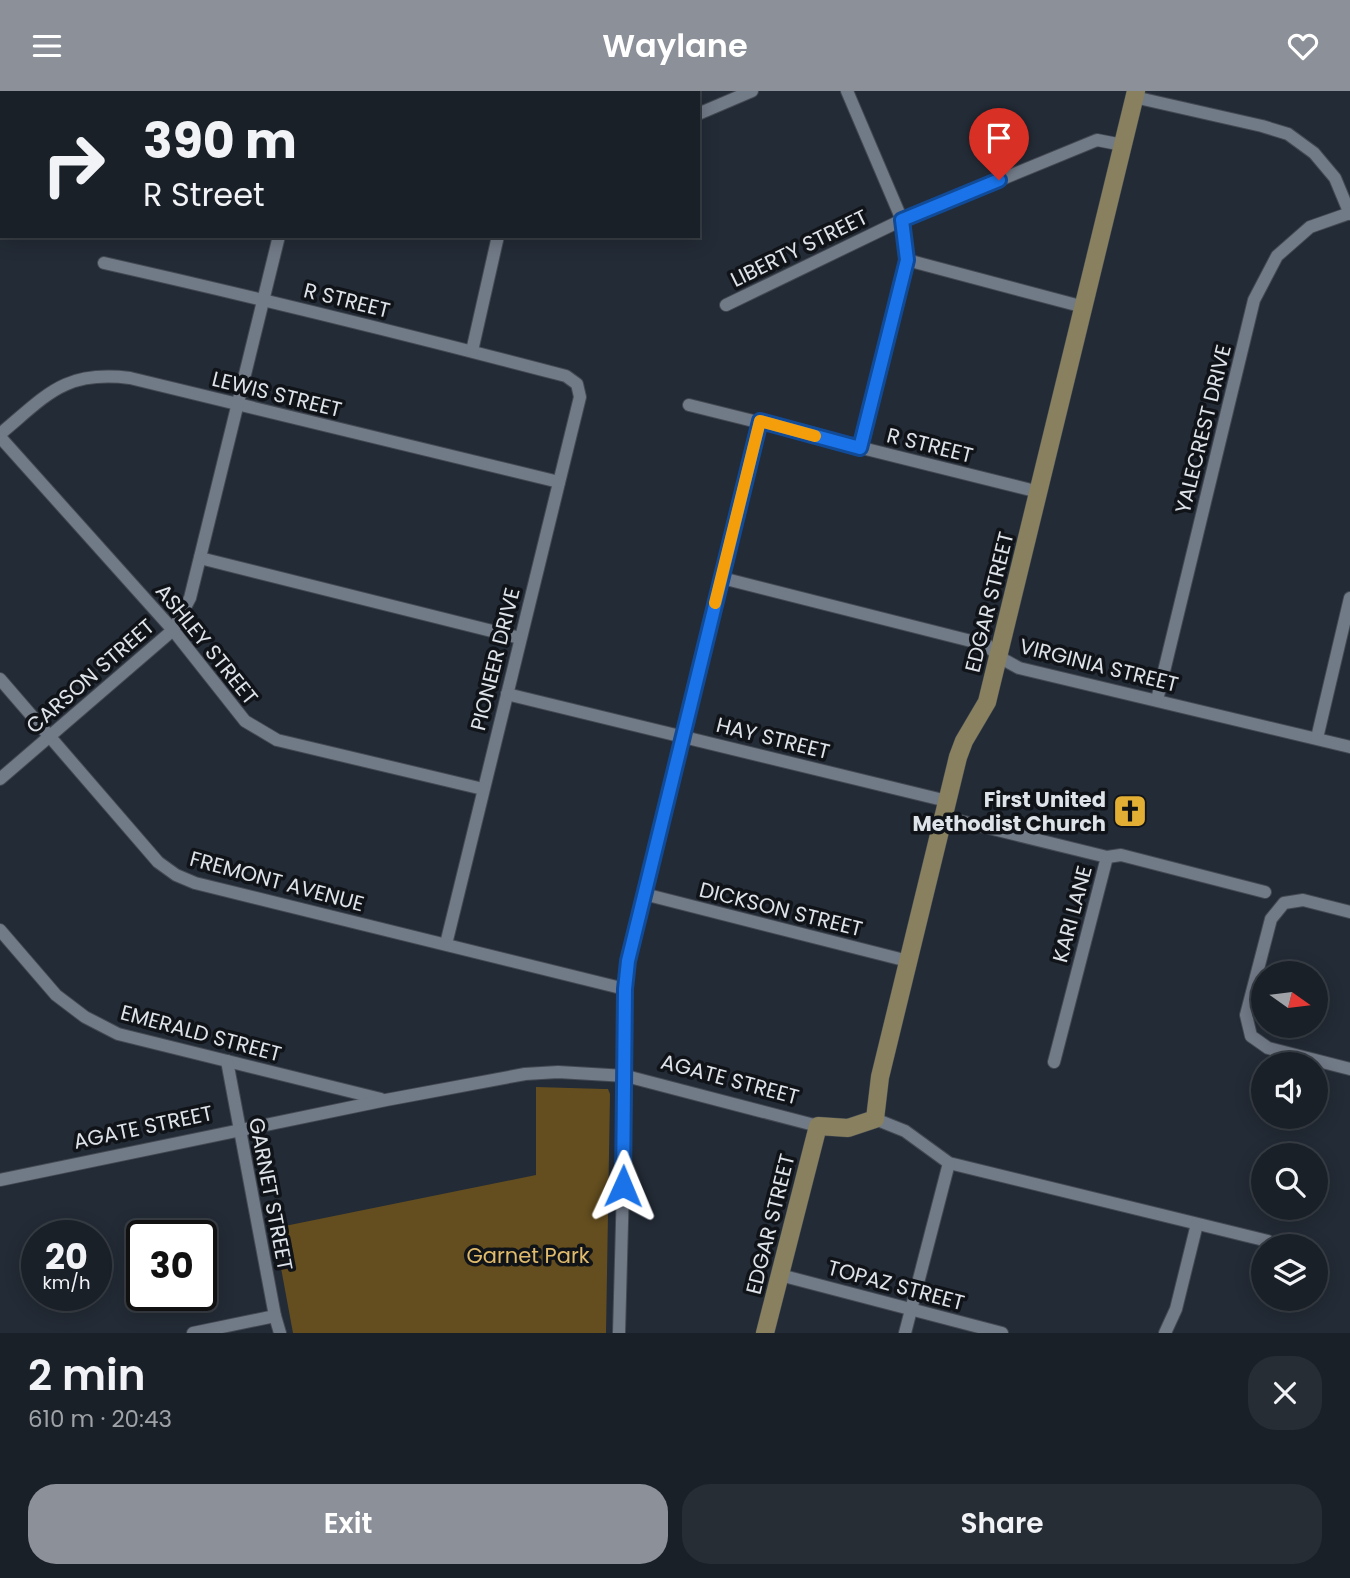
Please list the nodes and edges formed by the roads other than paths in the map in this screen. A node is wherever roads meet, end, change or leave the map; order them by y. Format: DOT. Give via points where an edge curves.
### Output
graph roads {
  1 [pos="752,91"];
  2 [pos="848,91"];
  3 [pos="1135,94"];
  4 [pos="700,113"];
  5 [pos="1123,145"];
  6 [pos="1350,213"];
  7 [pos="902,220"];
  8 [pos="278,238"];
  9 [pos="498,238"];
  10 [pos="907,260"];
  11 [pos="104,263"];
  12 [pos="263,299"];
  13 [pos="726,305"];
  14 [pos="1084,307"];
  15 [pos="472,351"];
  16 [pos="577,384"];
  17 [pos="237,405"];
  18 [pos="689,405"];
  19 [pos="760,421"];
  20 [pos="0,435"];
  21 [pos="860,448"];
  22 [pos="559,482"];
  23 [pos="1039,492"];
  24 [pos="200,558"];
  25 [pos="722,578"];
  26 [pos="1350,599"];
  27 [pos="173,630"];
  28 [pos="520,638"];
  29 [pos="999,657"];
  30 [pos="0,679"];
  31 [pos="507,694"];
  32 [pos="1157,700"];
  33 [pos="50,736"];
  34 [pos="683,736"];
  35 [pos="1317,738"];
  36 [pos="1350,747"];
  37 [pos="0,779"];
  38 [pos="483,789"];
  39 [pos="945,809"];
  40 [pos="1107,857"];
  41 [pos="1265,892"];
  42 [pos="644,894"];
  43 [pos="1350,912"];
  44 [pos="0,930"];
  45 [pos="446,944"];
  46 [pos="908,961"];
  47 [pos="625,989"];
  48 [pos="227,1061"];
  49 [pos="1054,1062"];
  50 [pos="1350,1069"];
  51 [pos="626,1076"];
  52 [pos="386,1100"];
  53 [pos="874,1119"];
  54 [pos="818,1126"];
  55 [pos="240,1130"];
  56 [pos="949,1163"];
  57 [pos="0,1180"];
  58 [pos="1197,1224"];
  59 [pos="1251,1237"];
  60 [pos="780,1275"];
  61 [pos="911,1310"];
  62 [pos="275,1316"];
  63 [pos="193,1333"];
  64 [pos="280,1333"];
  65 [pos="619,1333"];
  66 [pos="765,1333"];
  67 [pos="905,1333"];
  68 [pos="1002,1333"];
  69 [pos="1165,1333"];
  1 -- 4 [label="street"];
  2 -- 7 [label="street"];
  3 -- 5 [label="street, EDGAR STREET"];
  3 -- 6 [label="street" via="1289,134 1314,153 1335,178"];
  5 -- 7 [label="street, LIBERTY STREET" via="1097,140"];
  5 -- 14 [label="street, EDGAR STREET"];
  6 -- 32 [label="street, YALECREST DRIVE" via="1310,227 1277,256 1254,300"];
  7 -- 10 [label="street"];
  7 -- 13 [label="street, LIBERTY STREET"];
  8 -- 12 [label="street"];
  9 -- 15 [label="street"];
  10 -- 14 [label="street"];
  10 -- 21 [label="street"];
  11 -- 12 [label="street, R STREET"];
  12 -- 15 [label="street, R STREET"];
  12 -- 17 [label="street"];
  14 -- 23 [label="street, EDGAR STREET"];
  15 -- 16 [label="street, R STREET" via="566,376"];
  16 -- 22 [label="street, PIONEER DRIVE" via="580,397"];
  17 -- 20 [label="street, LEWIS STREET" via="104,375 53,389"];
  17 -- 22 [label="street, LEWIS STREET"];
  17 -- 24 [label="street"];
  18 -- 19 [label="street, R STREET"];
  19 -- 21 [label="street, R STREET"];
  19 -- 25 [label="street"];
  20 -- 27 [label="street, ASHLEY STREET"];
  21 -- 23 [label="street, R STREET"];
  22 -- 28 [label="street, PIONEER DRIVE"];
  23 -- 29 [label="street, EDGAR STREET"];
  24 -- 27 [label="street" via="190,598"];
  24 -- 28 [label="street"];
  25 -- 29 [label="street, VIRGINIA STREET" via="987,645"];
  25 -- 34 [label="street"];
  26 -- 35 [label="street"];
  27 -- 33 [label="street, CARSON STREET"];
  27 -- 38 [label="street, ASHLEY STREET" via="245,721 261,732 277,740"];
  28 -- 31 [label="street, PIONEER DRIVE"];
  29 -- 32 [label="street, VIRGINIA STREET" via="1019,668"];
  29 -- 39 [label="street, EDGAR STREET" via="987,702 958,757"];
  30 -- 33 [label="street, FREMONT AVENUE"];
  31 -- 34 [label="street, HAY STREET"];
  31 -- 38 [label="street, PIONEER DRIVE"];
  32 -- 35 [label="street, VIRGINIA STREET"];
  33 -- 37 [label="street, CARSON STREET"];
  33 -- 45 [label="street, FREMONT AVENUE" via="158,862 176,875"];
  34 -- 39 [label="street, HAY STREET"];
  34 -- 42 [label="street"];
  35 -- 36 [label="street, VIRGINIA STREET"];
  38 -- 45 [label="street, PIONEER DRIVE"];
  39 -- 40 [label="street, KARI LANE"];
  39 -- 46 [label="street, EDGAR STREET"];
  40 -- 41 [label="street" via="1121,855"];
  40 -- 49 [label="street, KARI LANE"];
  42 -- 46 [label="street, DICKSON STREET"];
  42 -- 47 [label="street"];
  43 -- 50 [label="street" via="1303,900 1284,902 1271,919 1246,1015 1251,1035 1268,1048"];
  44 -- 48 [label="street, EMERALD STREET" via="56,995 85,1017 118,1034"];
  45 -- 47 [label="street, FREMONT AVENUE"];
  46 -- 53 [label="street, EDGAR STREET"];
  47 -- 51 [label="street"];
  48 -- 52 [label="street, EMERALD STREET"];
  48 -- 55 [label="street, GARNET STREET"];
  51 -- 52 [label="street, AGATE STREET" via="525,1074"];
  51 -- 54 [label="street, AGATE STREET"];
  51 -- 65 [label="street"];
  52 -- 55 [label="street, AGATE STREET"];
  53 -- 54 [label="street, AGATE STREET" via="848,1128"];
  53 -- 56 [label="street" via="905,1131"];
  54 -- 60 [label="street, EDGAR STREET"];
  55 -- 57 [label="street, AGATE STREET"];
  55 -- 62 [label="street, GARNET STREET"];
  56 -- 58 [label="street"];
  56 -- 61 [label="street"];
  58 -- 59 [label="street"];
  58 -- 69 [label="street" via="1176,1309"];
  60 -- 61 [label="street, TOPAZ STREET"];
  60 -- 66 [label="street, EDGAR STREET"];
  61 -- 67 [label="street"];
  61 -- 68 [label="street, TOPAZ STREET"];
  62 -- 63 [label="street"];
  62 -- 64 [label="street, GARNET STREET"];
}
